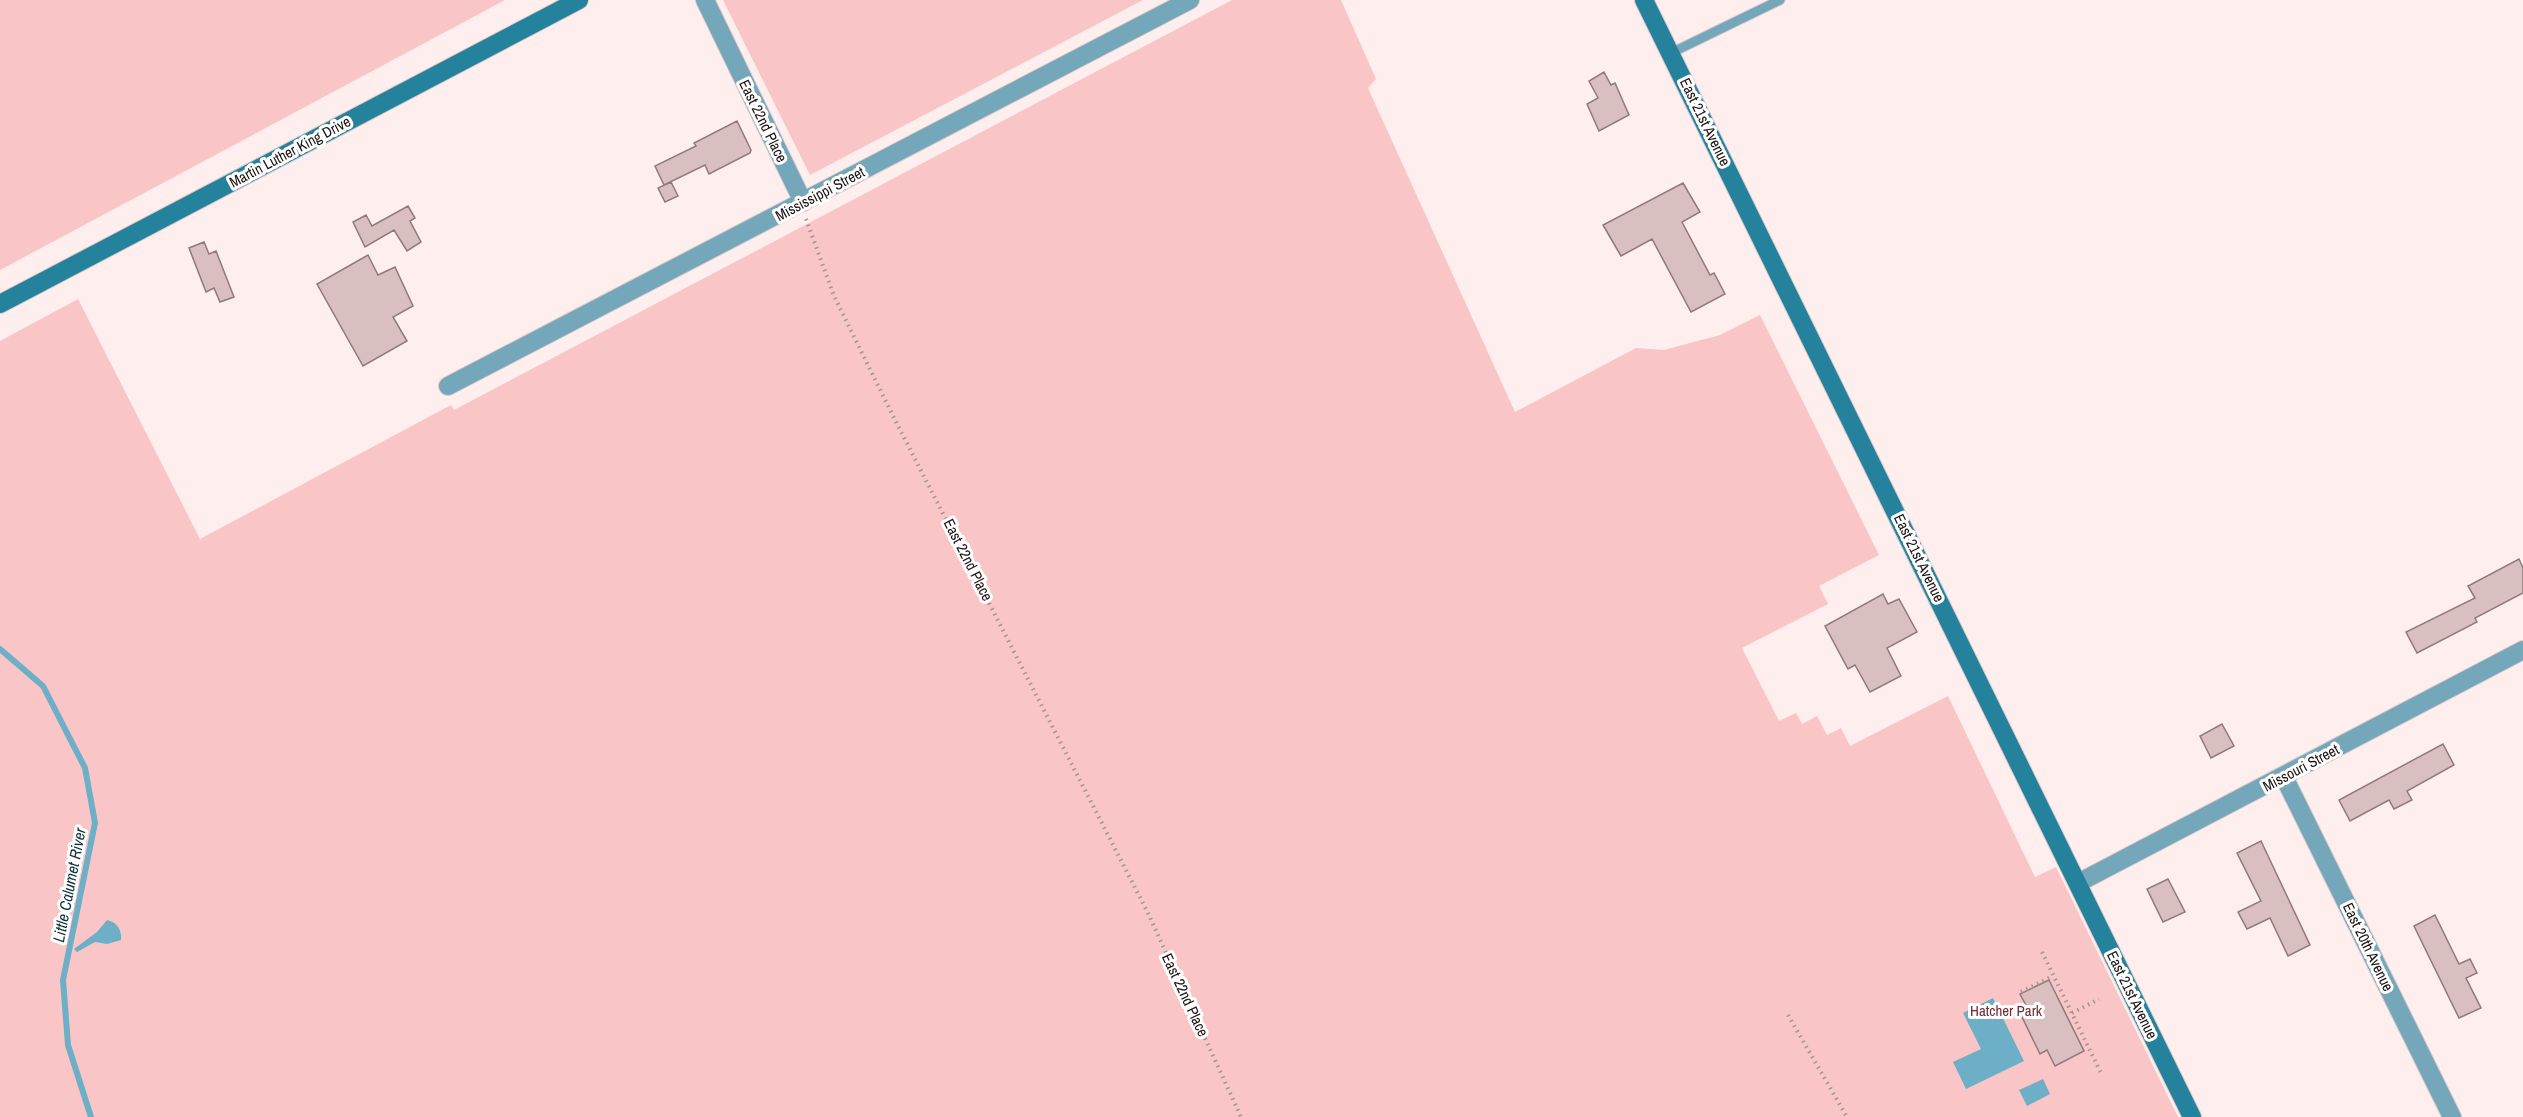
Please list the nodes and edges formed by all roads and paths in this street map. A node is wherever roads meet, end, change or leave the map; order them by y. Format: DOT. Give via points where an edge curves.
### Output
graph roads {
  1 [pos="579,0"];
  2 [pos="705,0"];
  3 [pos="1190,0"];
  4 [pos="1644,0"];
  5 [pos="1780,0"];
  6 [pos="1671,53"];
  7 [pos="803,202"];
  8 [pos="0,304"];
  9 [pos="448,386"];
  10 [pos="2523,650"];
  11 [pos="2284,777"];
  12 [pos="2078,884"];
  13 [pos="2042,952"];
  14 [pos="2053,976"];
  15 [pos="2021,992"];
  16 [pos="2099,999"];
  17 [pos="2072,1013"];
  18 [pos="1788,1015"];
  19 [pos="2102,1075"];
  20 [pos="1240,1117"];
  21 [pos="1847,1117"];
  22 [pos="2192,1117"];
  23 [pos="2452,1117"];
  1 -- 8 [label="street, Martin Luther King Drive"];
  2 -- 7 [label="street, East 22nd Place"];
  3 -- 7 [label="street, Mississippi Street"];
  4 -- 6 [label="street, East 21st Avenue"];
  5 -- 6 [label="lane"];
  6 -- 12 [label="street, East 21st Avenue"];
  7 -- 9 [label="street, Mississippi Street"];
  7 -- 20 [label="path, East 22nd Place" via="834,296 1147,911"];
  10 -- 11 [label="street, Missouri Street"];
  11 -- 12 [label="street, Missouri Street"];
  11 -- 23 [label="street, East 20th Avenue"];
  12 -- 22 [label="street, East 21st Avenue"];
  13 -- 14 [label="path"];
  14 -- 15 [label="path"];
  14 -- 17 [label="path"];
  16 -- 17 [label="path"];
  17 -- 19 [label="path"];
  18 -- 21 [label="path"];
}
